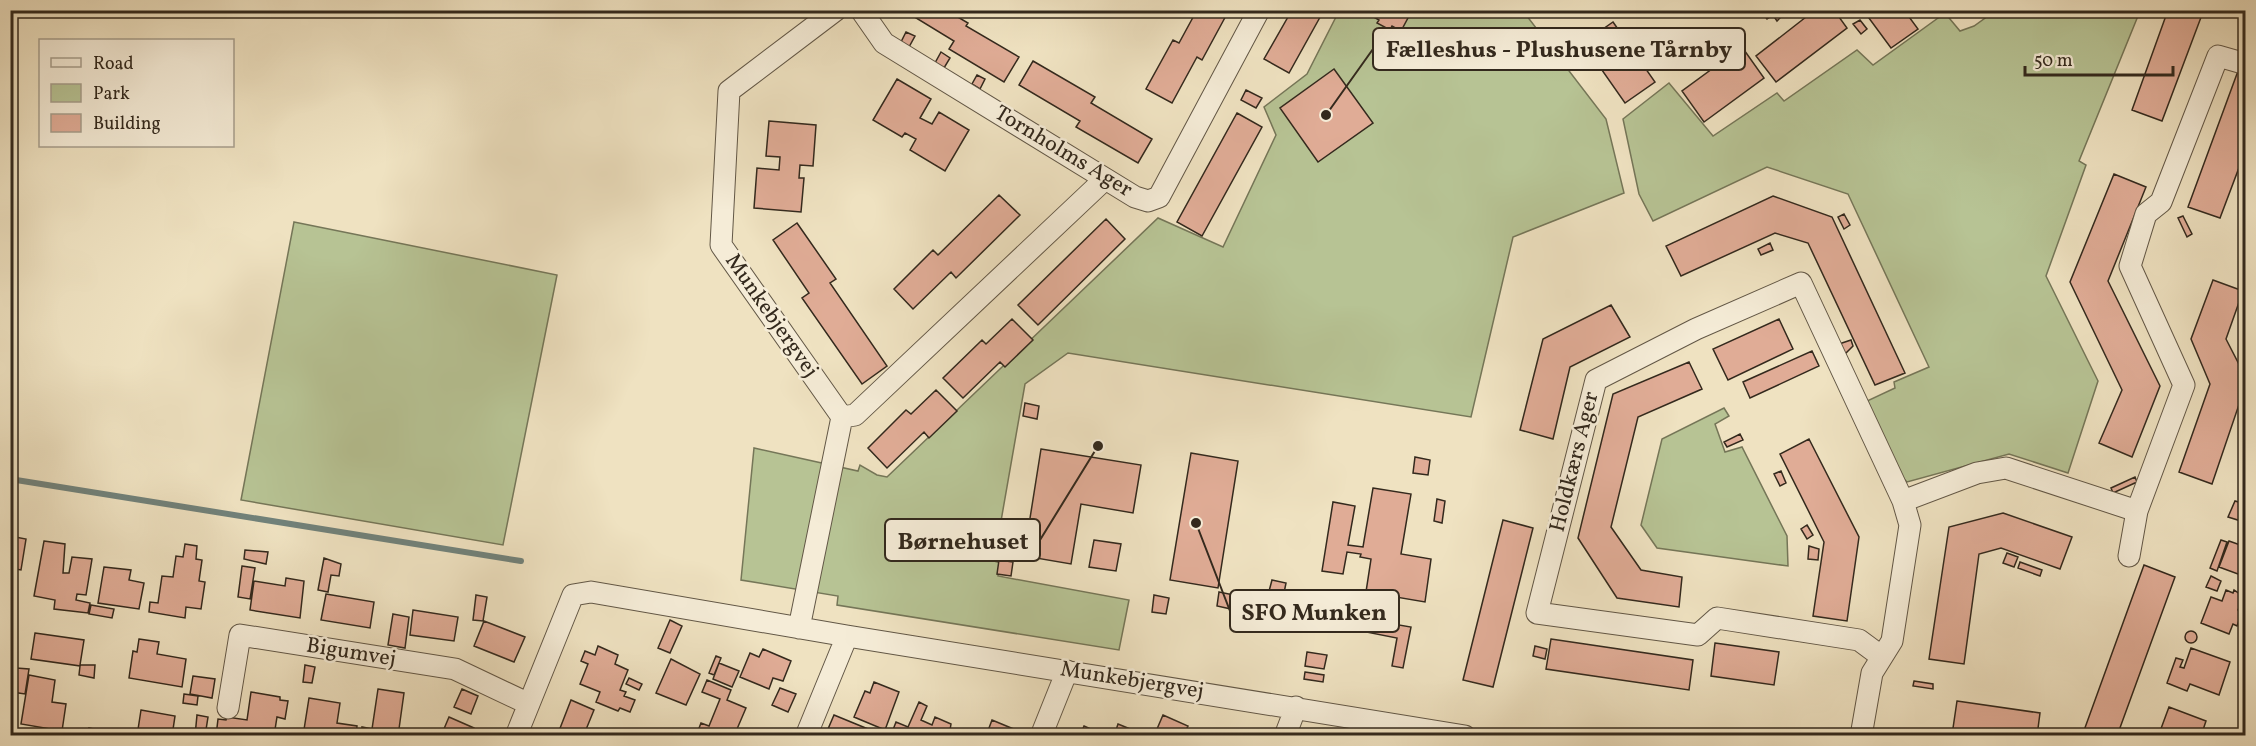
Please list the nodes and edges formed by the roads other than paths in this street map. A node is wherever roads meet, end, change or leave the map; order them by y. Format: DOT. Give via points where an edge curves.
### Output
graph roads {
  1 [pos="836,10"];
  2 [pos="861,10"];
  3 [pos="1259,10"];
  4 [pos="2246,64"];
  5 [pos="1105,179"];
  6 [pos="842,417"];
  7 [pos="1903,501"];
  8 [pos="2137,511"];
  9 [pos="2129,556"];
  10 [pos="799,628"];
  11 [pos="847,636"];
  12 [pos="1882,657"];
  13 [pos="1067,671"];
  14 [pos="529,704"];
  15 [pos="1296,707"];
  16 [pos="228,708"];
  17 [pos="516,735"];
  18 [pos="806,735"];
  19 [pos="1041,735"];
  20 [pos="1285,735"];
  21 [pos="1465,735"];
  22 [pos="1861,735"];
  1 -- 6 [label="street, Munkebjergvej" via="729,91 721,245"];
  2 -- 5 [label="street, Tornholms Ager" via="884,44"];
  3 -- 5 [label="street, Tornholms Ager" via="1159,197 1148,201 1135,197"];
  4 -- 8 [label="street" via="2218,56 2161,202 2146,214 2130,266 2184,385"];
  5 -- 6 [label="street" via="855,415"];
  6 -- 10 [label="street"];
  7 -- 8 [label="street" via="1977,473 2006,468"];
  7 -- 12 [label="street, Holdkærs Ager" via="1910,525 1892,641"];
  7 -- 12 [label="street, Holdkærs Ager" via="1802,283 1696,329 1596,380 1537,613 1698,635 1717,618 1859,640"];
  8 -- 9 [label="street"];
  10 -- 11 [label="street, Munkebjergvej"];
  10 -- 14 [label="street, Munkebjergvej" via="591,592 573,595"];
  11 -- 13 [label="street, Munkebjergvej"];
  11 -- 18 [label="street"];
  12 -- 22 [label="street, Holdkærs Ager" via="1872,673"];
  13 -- 15 [label="street, Munkebjergvej"];
  13 -- 19 [label="street"];
  14 -- 16 [label="street, Bigumvej" via="455,669 240,635"];
  14 -- 17 [label="street, Munkebjergvej"];
  15 -- 20 [label="street"];
  15 -- 21 [label="street, Munkebjergvej"];
}
